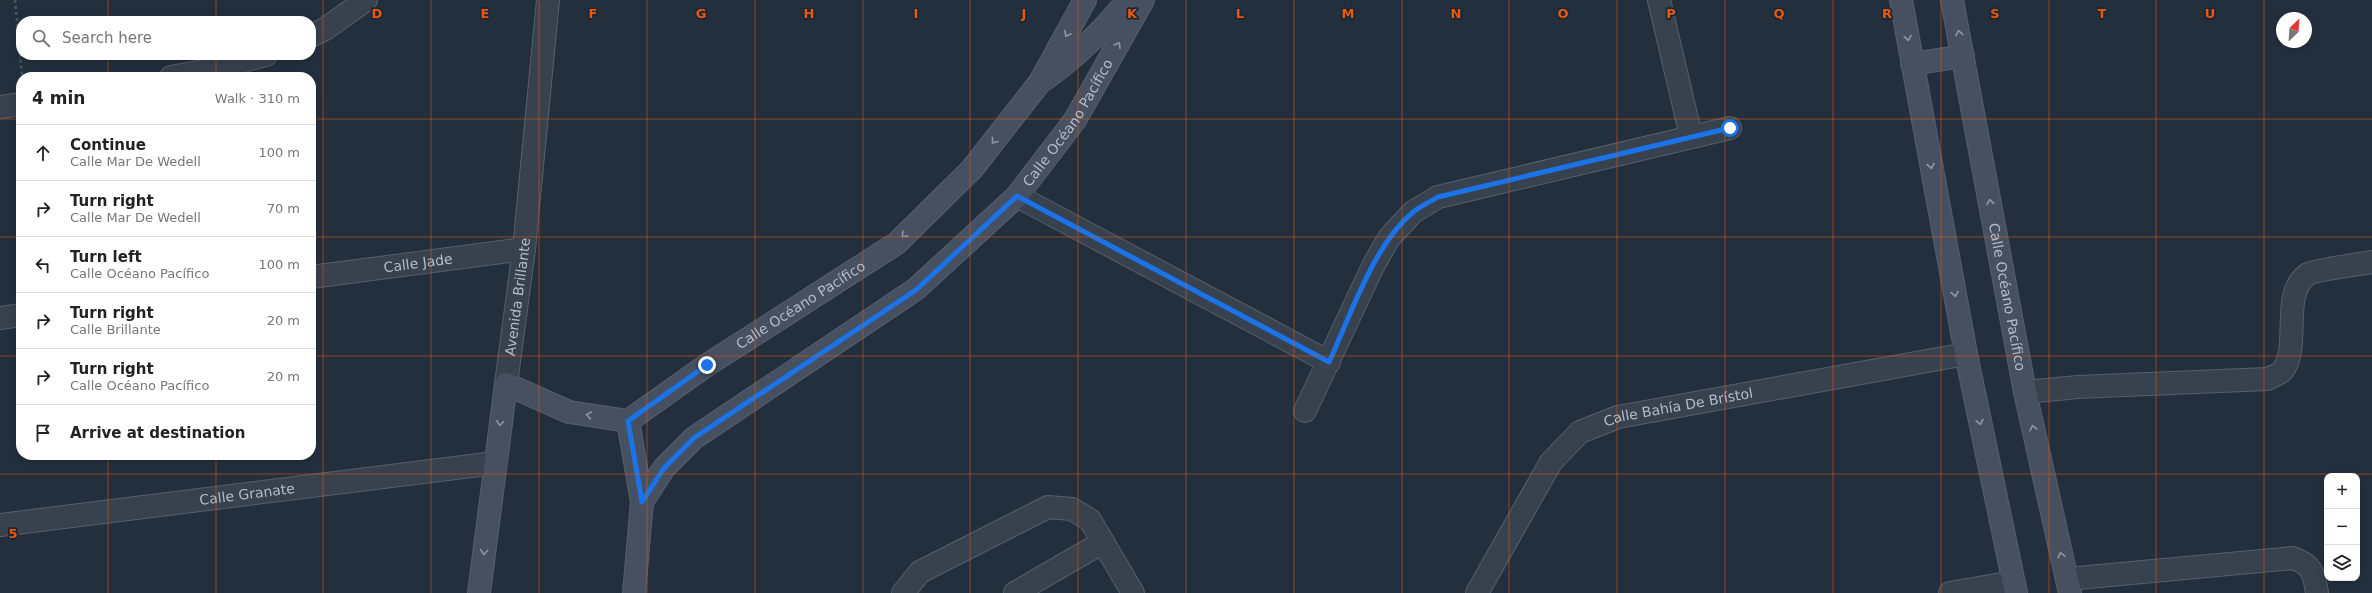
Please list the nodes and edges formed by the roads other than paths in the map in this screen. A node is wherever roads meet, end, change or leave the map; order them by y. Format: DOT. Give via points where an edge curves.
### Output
graph roads {
  1 [pos="366,0"];
  2 [pos="548,0"];
  3 [pos="1085,0"];
  4 [pos="1128,0"];
  5 [pos="1143,0"];
  6 [pos="1659,0"];
  7 [pos="1902,0"];
  8 [pos="1952,0"];
  9 [pos="316,34"];
  10 [pos="1963,56"];
  11 [pos="247,60"];
  12 [pos="1912,64"];
  13 [pos="198,72"];
  14 [pos="1040,82"];
  15 [pos="16,104"];
  16 [pos="0,106"];
  17 [pos="1730,128"];
  18 [pos="1691,136"];
  19 [pos="1017,196"];
  20 [pos="524,249"];
  21 [pos="2372,262"];
  22 [pos="316,276"];
  23 [pos="16,316"];
  24 [pos="0,318"];
  25 [pos="1966,354"];
  26 [pos="1329,362"];
  27 [pos="506,384"];
  28 [pos="2025,392"];
  29 [pos="1305,412"];
  30 [pos="628,421"];
  31 [pos="495,463"];
  32 [pos="642,502"];
  33 [pos="0,525"];
  34 [pos="1104,542"];
  35 [pos="2068,586"];
  36 [pos="2014,587"];
  37 [pos="479,593"];
  38 [pos="634,593"];
  39 [pos="903,593"];
  40 [pos="1015,593"];
  41 [pos="1132,593"];
  42 [pos="1477,593"];
  43 [pos="1950,593"];
  44 [pos="2317,593"];
  1 -- 9 [label="street"];
  2 -- 20 [label="street, Avenida Brillante"];
  3 -- 14 [label="street, Calle Océano Pacífico, one-way"];
  4 -- 14 [label="street" via="1108,25 1075,57"];
  19 -- 5 [label="street, Calle Océano Pacífico, one-way" via="1075,120"];
  6 -- 18 [label="street"];
  7 -- 12 [label="street, one-way"];
  10 -- 8 [label="street, Calle Océano Pacífico, one-way"];
  10 -- 12 [label="street"];
  28 -- 10 [label="street, Calle Océano Pacífico, one-way"];
  11 -- 13 [label="street"];
  12 -- 25 [label="street, one-way"];
  14 -- 30 [label="street, Calle Océano Pacífico, one-way" via="972,169 896,243 707,365"];
  15 -- 16 [label="street"];
  17 -- 18 [label="street"];
  18 -- 26 [label="street" via="1438,197 1413,212 1389,238 1373,266"];
  19 -- 26 [label="street"];
  19 -- 32 [label="street, Calle Océano Pacífico" via="916,290 694,438 664,468"];
  20 -- 22 [label="street, Calle Jade"];
  20 -- 27 [label="street, Avenida Brillante"];
  21 -- 28 [label="street" via="2309,274 2299,285 2293,300 2290,357 2282,372 2267,379 2078,387"];
  23 -- 24 [label="street"];
  25 -- 36 [label="street, one-way"];
  25 -- 42 [label="street, Calle Bahía De Brístol" via="1618,417 1580,432 1550,462"];
  26 -- 29 [label="street"];
  30 -- 27 [label="street, one-way" via="569,412"];
  27 -- 31 [label="street, Avenida Brillante, one-way"];
  35 -- 28 [label="street, Calle Océano Pacífico, one-way"];
  30 -- 32 [label="street"];
  31 -- 33 [label="street, Calle Granate"];
  31 -- 37 [label="street, Avenida Brillante, one-way"];
  32 -- 38 [label="street"];
  34 -- 39 [label="street" via="1090,520 1072,508 1048,507 920,572"];
  34 -- 40 [label="street"];
  34 -- 41 [label="street"];
  35 -- 44 [label="street" via="2292,558 2306,563 2315,576"];
  36 -- 43 [label="street"];
}
